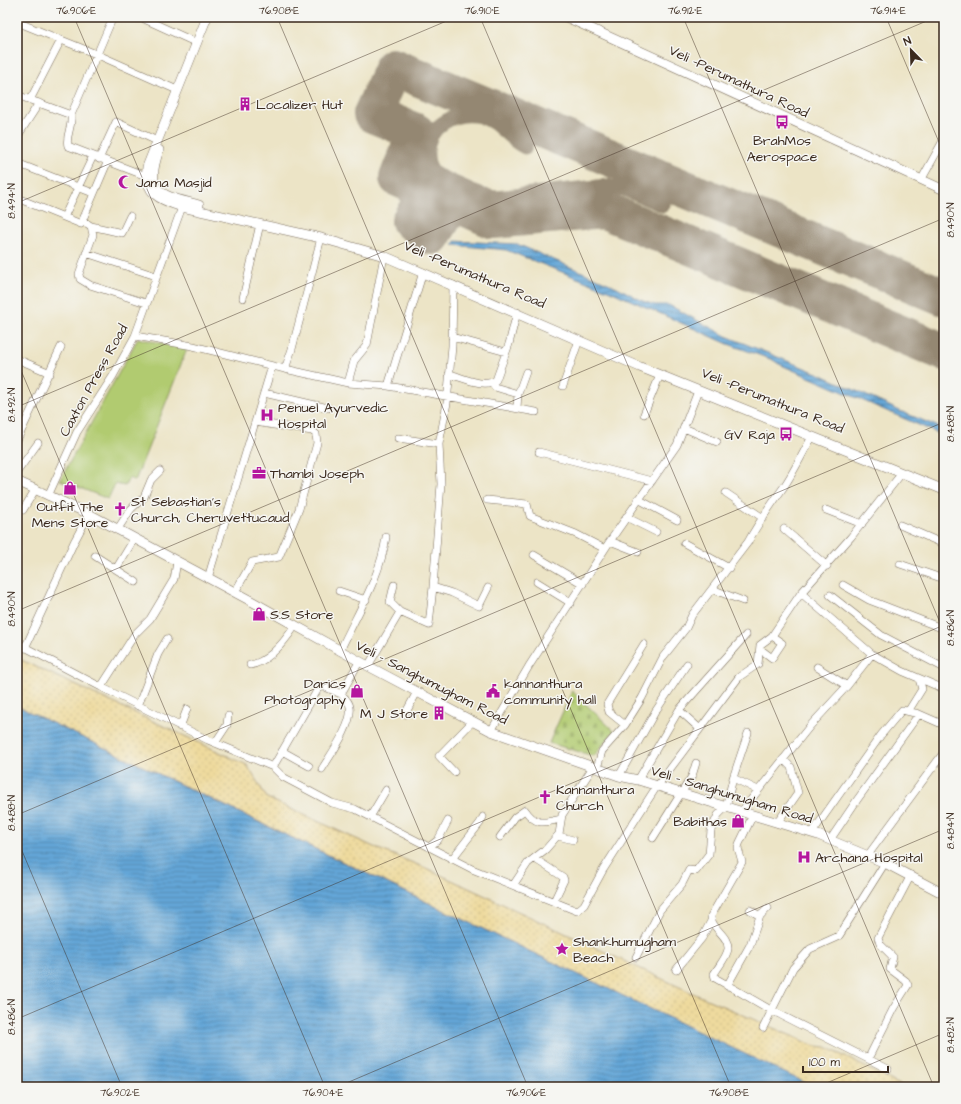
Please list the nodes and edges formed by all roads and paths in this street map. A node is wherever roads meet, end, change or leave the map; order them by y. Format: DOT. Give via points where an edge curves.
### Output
graph roads {
  1 [pos="113,17"];
  2 [pos="140,17"];
  3 [pos="207,17"];
  4 [pos="213,17"];
  5 [pos="566,17"];
  6 [pos="578,17"];
  7 [pos="17,22"];
  8 [pos="61,40"];
  9 [pos="197,43"];
  10 [pos="96,54"];
  11 [pos="178,90"];
  12 [pos="17,95"];
  13 [pos="30,100"];
  14 [pos="39,103"];
  15 [pos="71,115"];
  16 [pos="17,137"];
  17 [pos="944,139"];
  18 [pos="157,141"];
  19 [pos="96,157"];
  20 [pos="107,162"];
  21 [pos="17,164"];
  22 [pos="924,175"];
  23 [pos="146,176"];
  24 [pos="944,184"];
  25 [pos="79,188"];
  26 [pos="944,190"];
  27 [pos="93,193"];
  28 [pos="17,198"];
  29 [pos="182,207"];
  30 [pos="130,216"];
  31 [pos="64,217"];
  32 [pos="81,224"];
  33 [pos="260,224"];
  34 [pos="90,226"];
  35 [pos="322,238"];
  36 [pos="86,253"];
  37 [pos="384,256"];
  38 [pos="423,272"];
  39 [pos="156,276"];
  40 [pos="453,285"];
  41 [pos="243,298"];
  42 [pos="146,303"];
  43 [pos="517,312"];
  44 [pos="135,336"];
  45 [pos="452,337"];
  46 [pos="579,340"];
  47 [pos="61,347"];
  48 [pos="506,352"];
  49 [pos="17,359"];
  50 [pos="272,366"];
  51 [pos="285,369"];
  52 [pos="526,372"];
  53 [pos="50,373"];
  54 [pos="449,374"];
  55 [pos="660,375"];
  56 [pos="348,383"];
  57 [pos="492,383"];
  58 [pos="388,386"];
  59 [pos="563,386"];
  60 [pos="698,391"];
  61 [pos="264,393"];
  62 [pos="518,394"];
  63 [pos="447,396"];
  64 [pos="328,408"];
  65 [pos="517,408"];
  66 [pos="536,412"];
  67 [pos="644,414"];
  68 [pos="255,422"];
  69 [pos="684,428"];
  70 [pos="812,437"];
  71 [pos="398,438"];
  72 [pos="17,440"];
  73 [pos="717,442"];
  74 [pos="38,443"];
  75 [pos="439,444"];
  76 [pos="539,452"];
  77 [pos="160,471"];
  78 [pos="17,472"];
  79 [pos="902,473"];
  80 [pos="17,481"];
  81 [pos="652,481"];
  82 [pos="944,485"];
  83 [pos="35,490"];
  84 [pos="944,490"];
  85 [pos="726,493"];
  86 [pos="48,496"];
  87 [pos="638,499"];
  88 [pos="487,500"];
  89 [pos="23,510"];
  90 [pos="826,510"];
  91 [pos="89,514"];
  92 [pos="626,517"];
  93 [pos="763,518"];
  94 [pos="677,520"];
  95 [pos="862,524"];
  96 [pos="900,525"];
  97 [pos="784,529"];
  98 [pos="117,530"];
  99 [pos="656,532"];
  100 [pos="386,537"];
  101 [pos="134,539"];
  102 [pos="610,541"];
  103 [pos="684,542"];
  104 [pos="944,542"];
  105 [pos="605,549"];
  106 [pos="638,552"];
  107 [pos="534,555"];
  108 [pos="95,556"];
  109 [pos="177,562"];
  110 [pos="900,564"];
  111 [pos="827,566"];
  112 [pos="728,568"];
  113 [pos="116,569"];
  114 [pos="208,578"];
  115 [pos="944,579"];
  116 [pos="136,582"];
  117 [pos="537,582"];
  118 [pos="583,584"];
  119 [pos="394,585"];
  120 [pos="843,586"];
  121 [pos="433,587"];
  122 [pos="488,588"];
  123 [pos="712,589"];
  124 [pos="339,591"];
  125 [pos="235,592"];
  126 [pos="801,593"];
  127 [pos="830,595"];
  128 [pos="366,600"];
  129 [pos="743,601"];
  130 [pos="571,603"];
  131 [pos="400,612"];
  132 [pos="295,626"];
  133 [pos="944,629"];
  134 [pos="746,635"];
  135 [pos="772,636"];
  136 [pos="167,639"];
  137 [pos="17,644"];
  138 [pos="644,644"];
  139 [pos="25,648"];
  140 [pos="760,649"];
  141 [pos="340,651"];
  142 [pos="872,654"];
  143 [pos="359,662"];
  144 [pos="687,664"];
  145 [pos="250,665"];
  146 [pos="368,666"];
  147 [pos="817,667"];
  148 [pos="944,668"];
  149 [pos="919,679"];
  150 [pos="847,686"];
  151 [pos="101,688"];
  152 [pos="944,689"];
  153 [pos="417,692"];
  154 [pos="341,694"];
  155 [pos="138,706"];
  156 [pos="187,708"];
  157 [pos="679,710"];
  158 [pos="909,710"];
  159 [pos="405,714"];
  160 [pos="919,714"];
  161 [pos="228,716"];
  162 [pos="473,721"];
  163 [pos="625,725"];
  164 [pos="944,725"];
  165 [pos="180,727"];
  166 [pos="700,729"];
  167 [pos="491,730"];
  168 [pos="748,733"];
  169 [pos="214,743"];
  170 [pos="282,751"];
  171 [pos="944,752"];
  172 [pos="783,759"];
  173 [pos="696,763"];
  174 [pos="309,766"];
  175 [pos="273,767"];
  176 [pos="595,767"];
  177 [pos="322,769"];
  178 [pos="454,772"];
  179 [pos="619,776"];
  180 [pos="733,778"];
  181 [pos="638,780"];
  182 [pos="658,787"];
  183 [pos="386,790"];
  184 [pos="758,790"];
  185 [pos="681,794"];
  186 [pos="726,807"];
  187 [pos="741,812"];
  188 [pos="753,816"];
  189 [pos="370,817"];
  190 [pos="484,817"];
  191 [pos="561,819"];
  192 [pos="448,821"];
  193 [pos="777,823"];
  194 [pos="812,833"];
  195 [pos="558,836"];
  196 [pos="500,837"];
  197 [pos="654,838"];
  198 [pos="573,840"];
  199 [pos="830,840"];
  200 [pos="429,847"];
  201 [pos="868,856"];
  202 [pos="452,859"];
  203 [pos="535,859"];
  204 [pos="885,863"];
  205 [pos="911,876"];
  206 [pos="514,884"];
  207 [pos="944,894"];
  208 [pos="554,901"];
  209 [pos="768,908"];
  210 [pos="750,910"];
  211 [pos="760,916"];
  212 [pos="711,921"];
  213 [pos="636,957"];
  214 [pos="676,970"];
  215 [pos="727,986"];
  216 [pos="771,1010"];
  217 [pos="762,1028"];
  218 [pos="868,1059"];
  219 [pos="888,1069"];
  1 -- 10 [label="street"];
  2 -- 9 [label="street"];
  3 -- 9 [label="main road"];
  4 -- 82 [label="main road, Veli -Perumathura Road" via="158,152 153,176 155,188 162,194 236,215 383,250 706,389"];
  5 -- 26 [label="main road, Veli -Perumathura Road"];
  6 -- 22 [label="main road"];
  7 -- 8 [label="street"];
  8 -- 10 [label="street"];
  8 -- 13 [label="street"];
  9 -- 11 [label="main road"];
  10 -- 11 [label="street"];
  10 -- 15 [label="street"];
  11 -- 18 [label="main road"];
  12 -- 13 [label="street"];
  13 -- 14 [label="street"];
  14 -- 15 [label="street"];
  14 -- 16 [label="street"];
  15 -- 19 [label="street" via="68,146"];
  17 -- 22 [label="street"];
  18 -- 19 [label="street" via="116,122"];
  18 -- 23 [label="main road" via="146,167"];
  19 -- 20 [label="street"];
  19 -- 25 [label="street"];
  20 -- 23 [label="street"];
  20 -- 27 [label="street"];
  21 -- 25 [label="street"];
  22 -- 24 [label="main road"];
  23 -- 29 [label="main road" via="148,186 154,194 163,201"];
  25 -- 27 [label="street"];
  25 -- 31 [label="street"];
  27 -- 32 [label="street"];
  28 -- 31 [label="street"];
  29 -- 33 [label="main road"];
  29 -- 39 [label="street, Caxton Press Road"];
  30 -- 34 [label="street" via="122,233"];
  31 -- 32 [label="street"];
  32 -- 34 [label="street" via="83,221"];
  33 -- 35 [label="main road"];
  33 -- 41 [label="street"];
  34 -- 36 [label="street" via="93,235"];
  35 -- 37 [label="main road"];
  35 -- 51 [label="street"];
  36 -- 39 [label="street"];
  36 -- 42 [label="street" via="79,274 80,279 90,285"];
  37 -- 38 [label="main road"];
  37 -- 56 [label="street" via="368,343 354,361"];
  38 -- 40 [label="main road"];
  38 -- 58 [label="street"];
  39 -- 42 [label="street, Caxton Press Road"];
  40 -- 43 [label="main road"];
  40 -- 45 [label="street"];
  42 -- 44 [label="street, Caxton Press Road"];
  43 -- 46 [label="main road"];
  43 -- 48 [label="street"];
  44 -- 50 [label="street" via="193,346"];
  44 -- 86 [label="street, Caxton Press Road" via="77,432"];
  45 -- 48 [label="street"];
  45 -- 54 [label="street"];
  46 -- 55 [label="main road"];
  46 -- 59 [label="street"];
  47 -- 53 [label="street"];
  48 -- 57 [label="street" via="496,380"];
  49 -- 53 [label="street"];
  50 -- 51 [label="street"];
  50 -- 61 [label="street"];
  51 -- 56 [label="street"];
  52 -- 62 [label="street"];
  53 -- 72 [label="street"];
  54 -- 57 [label="street"];
  54 -- 63 [label="street"];
  55 -- 60 [label="main road"];
  55 -- 67 [label="street"];
  56 -- 58 [label="street"];
  57 -- 62 [label="street" via="495,387"];
  58 -- 63 [label="street"];
  60 -- 69 [label="street"];
  60 -- 70 [label="main road"];
  61 -- 64 [label="street"];
  61 -- 68 [label="street"];
  62 -- 65 [label="street"];
  63 -- 65 [label="street"];
  63 -- 75 [label="street"];
  65 -- 66 [label="street"];
  68 -- 114 [label="street"];
  68 -- 125 [label="street" via="312,431 316,434 317,443 299,509 279,558 252,562"];
  69 -- 73 [label="street"];
  69 -- 81 [label="street" via="677,445"];
  70 -- 79 [label="main road"];
  70 -- 93 [label="street"];
  71 -- 75 [label="street"];
  74 -- 78 [label="street"];
  75 -- 121 [label="street" via="441,484"];
  76 -- 81 [label="street"];
  77 -- 98 [label="street" via="151,480 144,497 131,508"];
  79 -- 84 [label="main road"];
  79 -- 95 [label="street"];
  80 -- 83 [label="main road, Veli - Sanghumugham Road"];
  81 -- 87 [label="street"];
  83 -- 86 [label="main road, Veli - Sanghumugham Road"];
  83 -- 89 [label="street"];
  85 -- 93 [label="street"];
  86 -- 91 [label="main road, Veli - Sanghumugham Road"];
  87 -- 92 [label="street"];
  87 -- 94 [label="street"];
  88 -- 105 [label="street" via="527,504 530,516 576,534"];
  90 -- 95 [label="street"];
  91 -- 98 [label="main road, Veli - Sanghumugham Road"];
  91 -- 139 [label="street"];
  92 -- 99 [label="street"];
  92 -- 102 [label="street"];
  93 -- 112 [label="street"];
  95 -- 111 [label="street"];
  96 -- 104 [label="street"];
  97 -- 111 [label="street"];
  98 -- 101 [label="main road, Veli - Sanghumugham Road"];
  100 -- 128 [label="street" via="383,556"];
  101 -- 109 [label="main road, Veli - Sanghumugham Road"];
  101 -- 113 [label="street"];
  102 -- 105 [label="street"];
  102 -- 106 [label="street"];
  103 -- 112 [label="street"];
  105 -- 118 [label="street"];
  107 -- 118 [label="street"];
  108 -- 113 [label="street"];
  109 -- 114 [label="main road, Veli - Sanghumugham Road"];
  109 -- 151 [label="street" via="174,579 150,619 135,634"];
  110 -- 115 [label="street"];
  111 -- 126 [label="street"];
  112 -- 123 [label="street"];
  113 -- 116 [label="street"];
  114 -- 125 [label="main road, Veli - Sanghumugham Road"];
  117 -- 130 [label="street"];
  118 -- 130 [label="street"];
  119 -- 131 [label="street" via="390,602"];
  120 -- 133 [label="street" via="869,600"];
  121 -- 122 [label="street" via="479,606"];
  121 -- 131 [label="street" via="430,625"];
  123 -- 129 [label="street"];
  123 -- 163 [label="street" via="664,657"];
  124 -- 128 [label="street"];
  125 -- 132 [label="main road, Veli - Sanghumugham Road"];
  126 -- 135 [label="street"];
  126 -- 142 [label="street"];
  127 -- 148 [label="street" via="881,636"];
  128 -- 141 [label="street"];
  130 -- 167 [label="street"];
  131 -- 146 [label="street"];
  132 -- 141 [label="main road, Veli - Sanghumugham Road"];
  132 -- 145 [label="street" via="285,641 258,664"];
  134 -- 157 [label="street"];
  135 -- 140 [label="street" via="760,645"];
  135 -- 140 [label="street" via="782,643 772,658"];
  136 -- 155 [label="street" via="158,654"];
  137 -- 139 [label="street"];
  138 -- 163 [label="street" via="607,704 609,712"];
  139 -- 151 [label="street"];
  140 -- 166 [label="street" via="758,664 739,678"];
  141 -- 143 [label="main road, Veli - Sanghumugham Road"];
  142 -- 149 [label="street"];
  142 -- 150 [label="street"];
  143 -- 146 [label="main road, Veli - Sanghumugham Road"];
  143 -- 154 [label="street"];
  144 -- 179 [label="street" via="655,712"];
  146 -- 153 [label="main road, Veli - Sanghumugham Road"];
  147 -- 150 [label="street"];
  149 -- 152 [label="street"];
  149 -- 158 [label="street" via="922,689"];
  150 -- 172 [label="street"];
  151 -- 155 [label="street"];
  153 -- 159 [label="street"];
  153 -- 162 [label="main road, Veli - Sanghumugham Road"];
  154 -- 170 [label="street" via="320,687"];
  154 -- 177 [label="street" via="349,703 350,716"];
  155 -- 165 [label="street"];
  156 -- 165 [label="street"];
  157 -- 166 [label="street"];
  157 -- 181 [label="street"];
  158 -- 160 [label="street"];
  158 -- 194 [label="street" via="902,710 881,735"];
  160 -- 164 [label="street"];
  160 -- 199 [label="street"];
  161 -- 169 [label="street" via="227,725"];
  162 -- 167 [label="main road, Veli - Sanghumugham Road"];
  162 -- 178 [label="street" via="439,756"];
  163 -- 176 [label="street" via="602,751"];
  165 -- 169 [label="street"];
  166 -- 182 [label="street"];
  167 -- 176 [label="main road, Veli - Sanghumugham Road"];
  168 -- 180 [label="street"];
  169 -- 175 [label="street"];
  170 -- 174 [label="street"];
  170 -- 175 [label="street"];
  171 -- 201 [label="street"];
  172 -- 184 [label="street"];
  172 -- 193 [label="street" via="791,767 798,793"];
  173 -- 185 [label="street" via="692,776"];
  175 -- 189 [label="street" via="289,781 332,803 355,809"];
  176 -- 179 [label="main road, Veli - Sanghumugham Road"];
  176 -- 191 [label="street"];
  179 -- 181 [label="main road, Veli - Sanghumugham Road"];
  180 -- 184 [label="street"];
  180 -- 186 [label="street"];
  181 -- 182 [label="main road, Veli - Sanghumugham Road"];
  182 -- 185 [label="main road, Veli - Sanghumugham Road"];
  182 -- 208 [label="street" via="615,851 581,909 571,910"];
  183 -- 189 [label="street"];
  184 -- 187 [label="street"];
  185 -- 186 [label="main road, Veli - Sanghumugham Road"];
  185 -- 197 [label="street"];
  186 -- 187 [label="main road, Veli - Sanghumugham Road"];
  186 -- 213 [label="street" via="718,815 711,830 709,854 696,871 689,870 682,884 660,910"];
  187 -- 188 [label="main road, Veli - Sanghumugham Road"];
  188 -- 193 [label="main road, Veli - Sanghumugham Road"];
  188 -- 212 [label="street" via="738,848 742,862 712,913"];
  189 -- 200 [label="street"];
  190 -- 202 [label="street"];
  191 -- 195 [label="street"];
  191 -- 196 [label="street" via="543,823 530,818 524,810"];
  192 -- 200 [label="street" via="438,840"];
  193 -- 194 [label="main road, Veli - Sanghumugham Road"];
  194 -- 199 [label="main road, Veli - Sanghumugham Road"];
  195 -- 198 [label="street"];
  195 -- 203 [label="street"];
  199 -- 201 [label="main road, Veli - Sanghumugham Road"];
  200 -- 202 [label="street"];
  201 -- 204 [label="main road, Veli - Sanghumugham Road"];
  202 -- 206 [label="street"];
  203 -- 206 [label="street" via="528,863"];
  203 -- 208 [label="street" via="563,877"];
  204 -- 205 [label="main road, Veli - Sanghumugham Road"];
  204 -- 216 [label="street" via="839,936 810,949 800,959"];
  205 -- 207 [label="main road, Veli - Sanghumugham Road"];
  205 -- 218 [label="street" via="878,938 880,944 893,957 890,969 908,985"];
  206 -- 208 [label="street"];
  209 -- 211 [label="street"];
  210 -- 211 [label="street"];
  211 -- 215 [label="street" via="750,945"];
  212 -- 214 [label="street" via="702,938"];
  212 -- 215 [label="street" via="728,947 714,976"];
  215 -- 216 [label="street"];
  216 -- 217 [label="street"];
  216 -- 218 [label="street"];
  218 -- 219 [label="street"];
}
